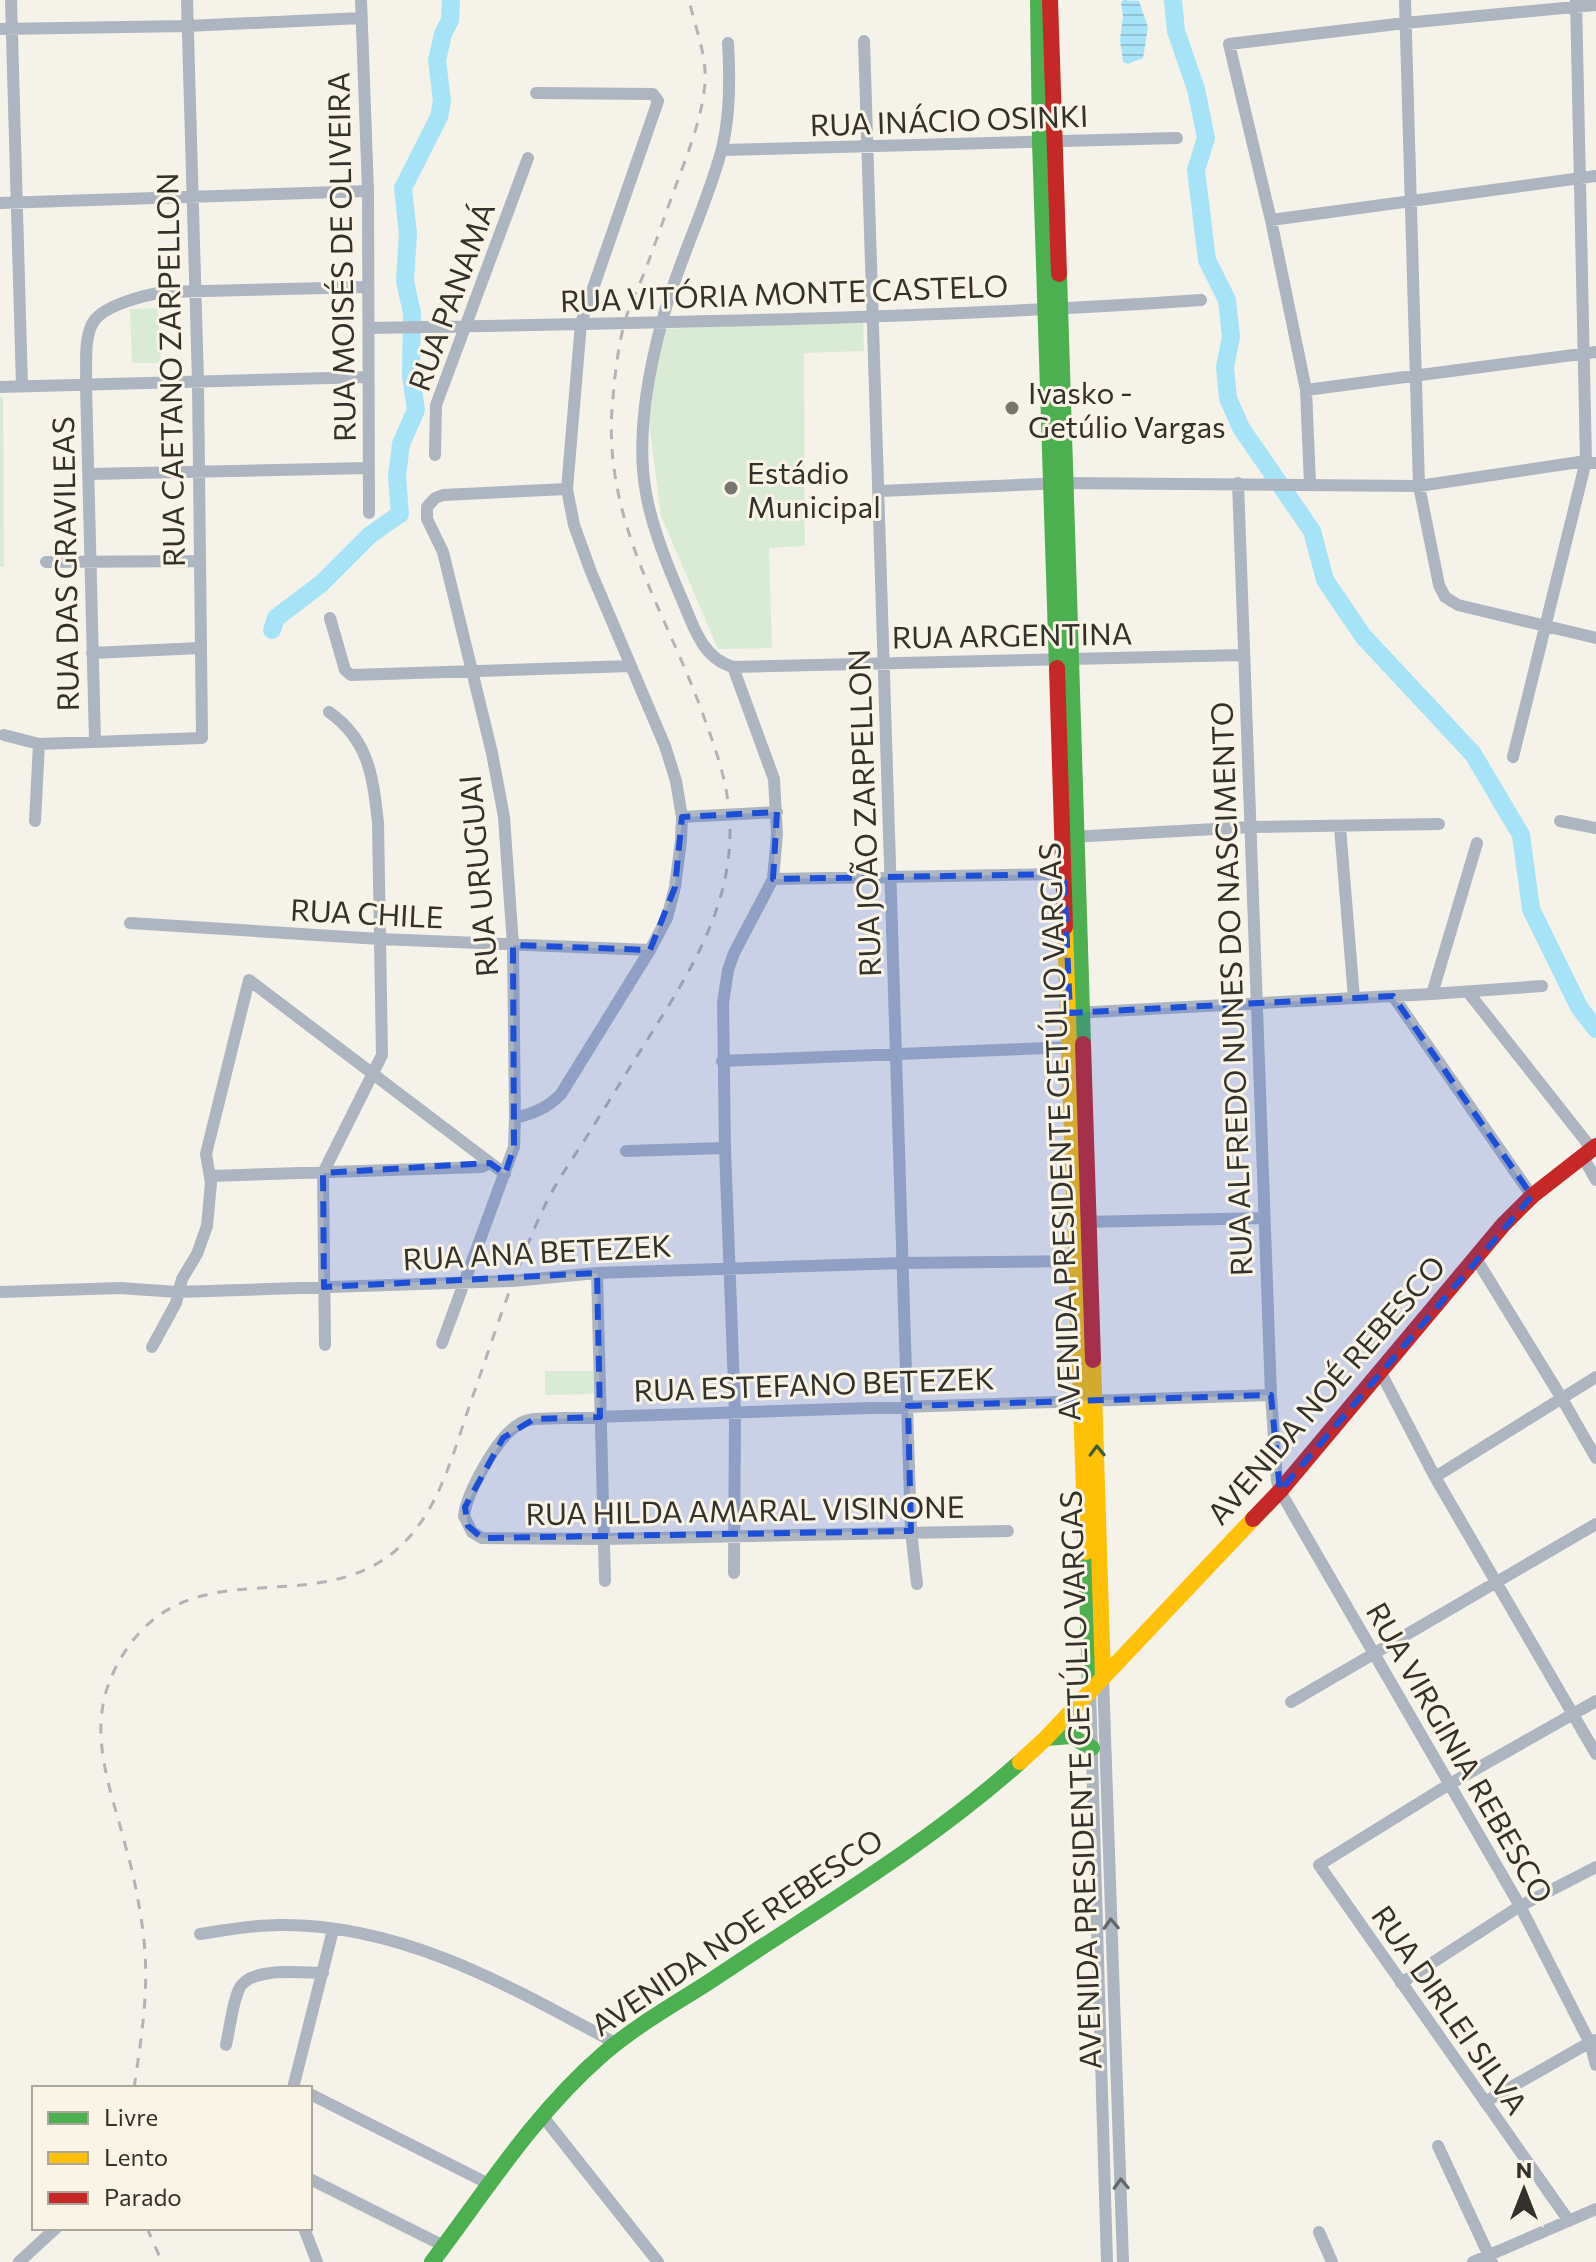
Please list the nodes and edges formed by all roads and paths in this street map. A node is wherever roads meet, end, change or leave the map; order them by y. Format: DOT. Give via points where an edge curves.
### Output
graph roads {
  1 [pos="11,0"];
  2 [pos="187,0"];
  3 [pos="361,0"];
  4 [pos="1038,0"];
  5 [pos="1050,0"];
  6 [pos="1405,0"];
  7 [pos="1576,4"];
  8 [pos="1596,5"];
  9 [pos="362,18"];
  10 [pos="1405,23"];
  11 [pos="187,26"];
  12 [pos="6,29"];
  13 [pos="864,41"];
  14 [pos="728,43"];
  15 [pos="536,93"];
  16 [pos="1177,138"];
  17 [pos="1047,141"];
  18 [pos="869,148"];
  19 [pos="722,150"];
  20 [pos="528,158"];
  21 [pos="1596,176"];
  22 [pos="1580,178"];
  23 [pos="368,191"];
  24 [pos="192,195"];
  25 [pos="0,203"];
  26 [pos="15,203"];
  27 [pos="1409,203"];
  28 [pos="1271,220"];
  29 [pos="367,287"];
  30 [pos="195,290"];
  31 [pos="1201,300"];
  32 [pos="1052,310"];
  33 [pos="874,315"];
  34 [pos="581,323"];
  35 [pos="661,323"];
  36 [pos="369,328"];
  37 [pos="466,328"];
  38 [pos="1589,353"];
  39 [pos="368,377"];
  40 [pos="1414,378"];
  41 [pos="198,382"];
  42 [pos="86,385"];
  43 [pos="22,386"];
  44 [pos="0,387"];
  45 [pos="1306,390"];
  46 [pos="435,455"];
  47 [pos="1591,462"];
  48 [pos="368,468"];
  49 [pos="198,470"];
  50 [pos="89,474"];
  51 [pos="1238,483"];
  52 [pos="1058,484"];
  53 [pos="1310,484"];
  54 [pos="1419,486"];
  55 [pos="567,489"];
  56 [pos="880,491"];
  57 [pos="369,513"];
  58 [pos="199,561"];
  59 [pos="46,562"];
  60 [pos="90,562"];
  61 [pos="330,618"];
  62 [pos="1546,625"];
  63 [pos="1596,638"];
  64 [pos="200,648"];
  65 [pos="92,653"];
  66 [pos="1244,655"];
  67 [pos="1064,658"];
  68 [pos="884,663"];
  69 [pos="631,666"];
  70 [pos="733,667"];
  71 [pos="471,673"];
  72 [pos="329,712"];
  73 [pos="4,735"];
  74 [pos="95,742"];
  75 [pos="39,744"];
  76 [pos="1513,757"];
  77 [pos="777,812"];
  78 [pos="682,817"];
  79 [pos="35,821"];
  80 [pos="1560,821"];
  81 [pos="1439,824"];
  82 [pos="1251,827"];
  83 [pos="1340,827"];
  84 [pos="1596,828"];
  85 [pos="1070,837"];
  86 [pos="1477,843"];
  87 [pos="1064,874"];
  88 [pos="773,879"];
  89 [pos="890,879"];
  90 [pos="130,923"];
  91 [pos="380,939"];
  92 [pos="513,945"];
  93 [pos="650,950"];
  94 [pos="1542,986"];
  95 [pos="1468,992"];
  96 [pos="1432,994"];
  97 [pos="1393,996"];
  98 [pos="1354,998"];
  99 [pos="1257,1003"];
  100 [pos="1076,1012"];
  101 [pos="1077,1047"];
  102 [pos="896,1055"];
  103 [pos="722,1061"];
  104 [pos="371,1073"];
  105 [pos="515,1118"];
  106 [pos="725,1148"];
  107 [pos="1590,1150"];
  108 [pos="626,1151"];
  109 [pos="490,1163"];
  110 [pos="323,1173"];
  111 [pos="505,1174"];
  112 [pos="210,1176"];
  113 [pos="1596,1180"];
  114 [pos="1532,1196"];
  115 [pos="1264,1218"];
  116 [pos="1082,1222"];
  117 [pos="1475,1257"];
  118 [pos="1082,1261"];
  119 [pos="903,1263"];
  120 [pos="730,1269"];
  121 [pos="597,1273"];
  122 [pos="464,1282"];
  123 [pos="324,1287"];
  124 [pos="0,1292"];
  125 [pos="177,1292"];
  126 [pos="442,1343"];
  127 [pos="325,1345"];
  128 [pos="152,1347"];
  129 [pos="1381,1373"];
  130 [pos="1596,1377"];
  131 [pos="1271,1395"];
  132 [pos="1561,1397"];
  133 [pos="1088,1400"];
  134 [pos="908,1406"];
  135 [pos="735,1413"];
  136 [pos="600,1417"];
  137 [pos="1596,1458"];
  138 [pos="1435,1477"];
  139 [pos="1280,1491"];
  140 [pos="1596,1524"];
  141 [pos="911,1531"];
  142 [pos="1008,1531"];
  143 [pos="736,1536"];
  144 [pos="482,1538"];
  145 [pos="604,1539"];
  146 [pos="734,1573"];
  147 [pos="605,1581"];
  148 [pos="917,1584"];
  149 [pos="1496,1584"];
  150 [pos="1375,1653"];
  151 [pos="1103,1677"];
  152 [pos="1090,1690"];
  153 [pos="1596,1701"];
  154 [pos="1291,1702"];
  155 [pos="1574,1715"];
  156 [pos="1045,1739"];
  157 [pos="1092,1748"];
  158 [pos="1596,1754"];
  159 [pos="1448,1785"];
  160 [pos="1596,1867"];
  161 [pos="1110,1897"];
  162 [pos="1096,1898"];
  163 [pos="1520,1906"];
  164 [pos="333,1930"];
  165 [pos="200,1934"];
  166 [pos="323,1973"];
  167 [pos="1401,1983"];
  168 [pos="1593,2041"];
  169 [pos="617,2044"];
  170 [pos="226,2045"];
  171 [pos="1596,2065"];
  172 [pos="295,2086"];
  173 [pos="312,2095"];
  174 [pos="1485,2102"];
  175 [pos="544,2118"];
  176 [pos="1438,2146"];
  177 [pos="312,2180"];
  178 [pos="491,2185"];
  179 [pos="1596,2209"];
  180 [pos="1569,2221"];
  181 [pos="54,2230"];
  182 [pos="305,2230"];
  183 [pos="1319,2232"];
  184 [pos="444,2246"];
  185 [pos="33,2250"];
  186 [pos="1490,2259"];
  187 [pos="19,2262"];
  188 [pos="43,2262"];
  189 [pos="317,2262"];
  190 [pos="432,2262"];
  191 [pos="658,2262"];
  192 [pos="1107,2262"];
  193 [pos="1123,2262"];
  194 [pos="1332,2262"];
  195 [pos="1473,2262"];
  1 -- 12 [label="street"];
  2 -- 11 [label="street, RUA CAETANO ZARPELLON"];
  3 -- 9 [label="street, RUA MOISÉS DE OLIVEIRA"];
  4 -- 17 [label="main road, AVENIDA PRESIDENTE GETÚLIO VARGAS"];
  5 -- 17 [label="main road, AVENIDA PRESIDENTE GETÚLIO VARGAS"];
  6 -- 10 [label="street"];
  7 -- 8 [label="street"];
  7 -- 10 [label="street"];
  7 -- 22 [label="street"];
  9 -- 11 [label="street"];
  9 -- 23 [label="street, RUA MOISÉS DE OLIVEIRA"];
  10 -- 27 [label="street"];
  10 -- 28 [label="street" via="1229,44"];
  11 -- 12 [label="street"];
  11 -- 24 [label="street, RUA CAETANO ZARPELLON"];
  12 -- 26 [label="street"];
  13 -- 18 [label="street, RUA JOÃO ZARPELLON"];
  14 -- 19 [label="street"];
  15 -- 34 [label="street" via="653,94 658,101"];
  16 -- 17 [label="street, RUA INÁCIO OSINKI"];
  17 -- 18 [label="street, RUA INÁCIO OSINKI"];
  17 -- 32 [label="main road, AVENIDA PRESIDENTE GETÚLIO VARGAS"];
  18 -- 19 [label="street, RUA INÁCIO OSINKI"];
  18 -- 33 [label="street, RUA JOÃO ZARPELLON"];
  19 -- 35 [label="street"];
  20 -- 37 [label="street, RUA PANAMÁ"];
  21 -- 22 [label="street"];
  22 -- 27 [label="street"];
  22 -- 38 [label="street"];
  23 -- 24 [label="street"];
  23 -- 29 [label="street, RUA MOISÉS DE OLIVEIRA"];
  24 -- 26 [label="street"];
  24 -- 30 [label="street, RUA CAETANO ZARPELLON"];
  25 -- 26 [label="street"];
  26 -- 43 [label="street"];
  27 -- 28 [label="street"];
  27 -- 40 [label="street"];
  28 -- 45 [label="street"];
  29 -- 30 [label="street, RUA DAS GRAVILEAS"];
  29 -- 36 [label="street, RUA MOISÉS DE OLIVEIRA"];
  30 -- 41 [label="street, RUA CAETANO ZARPELLON"];
  30 -- 42 [label="street, RUA DAS GRAVILEAS" via="143,296 104,311 89,333"];
  31 -- 32 [label="street, RUA VITÓRIA MONTE CASTELO"];
  32 -- 33 [label="street, RUA VITÓRIA MONTE CASTELO"];
  32 -- 52 [label="main road, AVENIDA PRESIDENTE GETÚLIO VARGAS"];
  33 -- 35 [label="street, RUA VITÓRIA MONTE CASTELO"];
  33 -- 56 [label="street, RUA JOÃO ZARPELLON"];
  34 -- 35 [label="street, RUA VITÓRIA MONTE CASTELO"];
  34 -- 37 [label="street, RUA VITÓRIA MONTE CASTELO"];
  34 -- 55 [label="street"];
  35 -- 70 [label="street" via="647,387 646,495 672,578 699,640 719,663"];
  36 -- 37 [label="street, RUA VITÓRIA MONTE CASTELO"];
  36 -- 39 [label="street, RUA MOISÉS DE OLIVEIRA"];
  37 -- 46 [label="street, RUA PANAMÁ" via="436,405"];
  38 -- 40 [label="street"];
  38 -- 47 [label="street"];
  39 -- 41 [label="street"];
  39 -- 48 [label="street, RUA MOISÉS DE OLIVEIRA"];
  40 -- 45 [label="street"];
  40 -- 54 [label="street"];
  41 -- 42 [label="street"];
  41 -- 49 [label="street, RUA CAETANO ZARPELLON"];
  42 -- 43 [label="street"];
  42 -- 50 [label="street, RUA DAS GRAVILEAS"];
  43 -- 44 [label="street"];
  45 -- 53 [label="street"];
  47 -- 54 [label="street"];
  47 -- 62 [label="street"];
  48 -- 49 [label="street"];
  48 -- 57 [label="street, RUA MOISÉS DE OLIVEIRA"];
  49 -- 50 [label="street"];
  49 -- 58 [label="street, RUA CAETANO ZARPELLON"];
  50 -- 60 [label="street, RUA DAS GRAVILEAS"];
  51 -- 52 [label="street"];
  51 -- 53 [label="street"];
  51 -- 66 [label="street, RUA ALFREDO NUNES DO NASCIMENTO"];
  52 -- 56 [label="street"];
  52 -- 67 [label="main road, AVENIDA PRESIDENTE GETÚLIO VARGAS"];
  53 -- 54 [label="street"];
  54 -- 62 [label="street" via="1445,597 1458,605"];
  55 -- 69 [label="street" via="574,525"];
  55 -- 71 [label="street, RUA URUGUAI" via="443,495 427,507"];
  56 -- 68 [label="street, RUA JOÃO ZARPELLON"];
  58 -- 60 [label="street"];
  58 -- 64 [label="street, RUA CAETANO ZARPELLON"];
  59 -- 60 [label="street"];
  60 -- 65 [label="street, RUA DAS GRAVILEAS"];
  61 -- 71 [label="street" via="351,675"];
  62 -- 63 [label="street"];
  62 -- 76 [label="street"];
  64 -- 65 [label="street"];
  64 -- 74 [label="street, RUA CAETANO ZARPELLON" via="202,738"];
  65 -- 74 [label="street, RUA DAS GRAVILEAS"];
  66 -- 67 [label="street, RUA ARGENTINA"];
  66 -- 82 [label="street, RUA ALFREDO NUNES DO NASCIMENTO"];
  67 -- 68 [label="street, RUA ARGENTINA"];
  67 -- 85 [label="main road, AVENIDA PRESIDENTE GETÚLIO VARGAS"];
  68 -- 70 [label="street, RUA ARGENTINA"];
  68 -- 89 [label="street, RUA JOÃO ZARPELLON"];
  69 -- 71 [label="street"];
  69 -- 78 [label="street" via="665,746"];
  70 -- 77 [label="street" via="770,761"];
  71 -- 92 [label="street, RUA URUGUAI" via="500,788"];
  72 -- 91 [label="street" via="357,738 374,785"];
  73 -- 75 [label="street"];
  74 -- 75 [label="street"];
  75 -- 79 [label="street"];
  77 -- 78 [label="street"];
  77 -- 88 [label="street"];
  78 -- 93 [label="street" via="675,887"];
  80 -- 84 [label="street"];
  81 -- 83 [label="street"];
  82 -- 83 [label="street"];
  82 -- 85 [label="street"];
  82 -- 99 [label="street, RUA ALFREDO NUNES DO NASCIMENTO"];
  83 -- 98 [label="street"];
  85 -- 87 [label="main road, AVENIDA PRESIDENTE GETÚLIO VARGAS"];
  85 -- 100 [label="main road, AVENIDA PRESIDENTE GETÚLIO VARGAS"];
  86 -- 96 [label="street"];
  87 -- 89 [label="street"];
  87 -- 100 [label="main road, AVENIDA PRESIDENTE GETÚLIO VARGAS"];
  88 -- 89 [label="street"];
  88 -- 103 [label="street" via="728,970"];
  89 -- 102 [label="street, RUA JOÃO ZARPELLON"];
  90 -- 91 [label="street, RUA CHILE"];
  91 -- 92 [label="street, RUA CHILE"];
  91 -- 104 [label="street" via="382,1055"];
  92 -- 93 [label="street, RUA CHILE"];
  92 -- 105 [label="street, RUA URUGUAI"];
  93 -- 105 [label="street" via="561,1094 550,1106"];
  94 -- 95 [label="street"];
  95 -- 96 [label="street"];
  95 -- 107 [label="street"];
  96 -- 97 [label="street"];
  97 -- 98 [label="street"];
  97 -- 114 [label="street"];
  98 -- 99 [label="street"];
  99 -- 100 [label="street"];
  99 -- 115 [label="street, RUA ALFREDO NUNES DO NASCIMENTO"];
  100 -- 101 [label="main road, AVENIDA PRESIDENTE GETÚLIO VARGAS"];
  101 -- 102 [label="street"];
  101 -- 116 [label="main road, AVENIDA PRESIDENTE GETÚLIO VARGAS"];
  102 -- 103 [label="street"];
  102 -- 119 [label="street, RUA JOÃO ZARPELLON"];
  103 -- 106 [label="street"];
  104 -- 109 [label="street"];
  104 -- 110 [label="street"];
  104 -- 112 [label="street" via="249,980 206,1154"];
  105 -- 111 [label="street, RUA URUGUAI" via="514,1147"];
  106 -- 108 [label="street"];
  106 -- 120 [label="street"];
  107 -- 113 [label="street"];
  107 -- 114 [label="main road, AVENIDA NOÉ REBESCO"];
  109 -- 110 [label="street"];
  109 -- 111 [label="street"];
  110 -- 112 [label="street"];
  110 -- 123 [label="street"];
  111 -- 122 [label="street, RUA URUGUAI"];
  112 -- 125 [label="street" via="207,1226"];
  114 -- 117 [label="main road, AVENIDA NOÉ REBESCO"];
  115 -- 116 [label="street"];
  115 -- 131 [label="street, RUA ALFREDO NUNES DO NASCIMENTO"];
  116 -- 118 [label="main road, AVENIDA PRESIDENTE GETÚLIO VARGAS"];
  117 -- 129 [label="main road, AVENIDA NOÉ REBESCO"];
  117 -- 132 [label="street"];
  118 -- 119 [label="street, RUA ANA BETEZEK"];
  118 -- 133 [label="main road, AVENIDA PRESIDENTE GETÚLIO VARGAS"];
  119 -- 120 [label="street, RUA ANA BETEZEK"];
  119 -- 134 [label="street, RUA JOÃO ZARPELLON"];
  120 -- 121 [label="street, RUA ANA BETEZEK"];
  120 -- 135 [label="street"];
  121 -- 122 [label="street, RUA ANA BETEZEK"];
  121 -- 136 [label="street"];
  122 -- 123 [label="street, RUA ANA BETEZEK"];
  122 -- 126 [label="street, RUA URUGUAI"];
  123 -- 125 [label="street, RUA ANA BETEZEK"];
  123 -- 127 [label="street"];
  124 -- 125 [label="street, RUA ANA BETEZEK"];
  125 -- 128 [label="street"];
  129 -- 138 [label="street"];
  129 -- 139 [label="main road, AVENIDA NOÉ REBESCO"];
  130 -- 132 [label="street"];
  131 -- 133 [label="street, RUA ESTEFANO BETEZEK"];
  131 -- 139 [label="street, RUA ALFREDO NUNES DO NASCIMENTO"];
  132 -- 137 [label="street"];
  132 -- 138 [label="street"];
  133 -- 134 [label="street, RUA ESTEFANO BETEZEK"];
  151 -- 133 [label="main road, AVENIDA PRESIDENTE GETÚLIO VARGAS, one-way"];
  133 -- 152 [label="main road, AVENIDA PRESIDENTE GETÚLIO VARGAS"];
  134 -- 135 [label="street, RUA ESTEFANO BETEZEK"];
  134 -- 141 [label="street, RUA JOÃO ZARPELLON"];
  135 -- 136 [label="street, RUA ESTEFANO BETEZEK"];
  135 -- 143 [label="street"];
  136 -- 144 [label="street, RUA ESTEFANO BETEZEK" via="534,1419 503,1438 469,1495 464,1516"];
  136 -- 145 [label="street"];
  138 -- 149 [label="street"];
  139 -- 150 [label="street, RUA VIRGINIA REBESCO"];
  139 -- 151 [label="main road, AVENIDA NOÉ REBESCO"];
  140 -- 149 [label="street"];
  141 -- 142 [label="street, RUA HILDA AMARAL VISINONE"];
  141 -- 143 [label="street, RUA HILDA AMARAL VISINONE"];
  141 -- 148 [label="street, RUA JOÃO ZARPELLON"];
  143 -- 145 [label="street, RUA HILDA AMARAL VISINONE"];
  143 -- 146 [label="street"];
  144 -- 145 [label="street, RUA HILDA AMARAL VISINONE"];
  145 -- 147 [label="street"];
  149 -- 150 [label="street"];
  149 -- 155 [label="street"];
  150 -- 154 [label="street"];
  150 -- 159 [label="street, RUA VIRGINIA REBESCO"];
  151 -- 152 [label="main road, AVENIDA NOE REBESCO"];
  151 -- 161 [label="street, AVENIDA PRESIDENTE GETÚLIO VARGAS"];
  152 -- 156 [label="main road, AVENIDA NOE REBESCO"];
  152 -- 157 [label="street, AVENIDA PRESIDENTE GETÚLIO VARGAS"];
  153 -- 155 [label="street"];
  155 -- 158 [label="street"];
  155 -- 159 [label="street"];
  156 -- 157 [label="main road" via="1065,1734"];
  156 -- 169 [label="main road, AVENIDA NOE REBESCO" via="997,1783 921,1839"];
  157 -- 162 [label="street, AVENIDA PRESIDENTE GETÚLIO VARGAS"];
  159 -- 163 [label="street, RUA VIRGINIA REBESCO"];
  159 -- 167 [label="street, RUA DIRLEI SILVA" via="1319,1865"];
  160 -- 163 [label="street"];
  161 -- 162 [label="street"];
  193 -- 161 [label="street, AVENIDA PRESIDENTE GETÚLIO VARGAS, one-way"];
  162 -- 192 [label="street, AVENIDA PRESIDENTE GETÚLIO VARGAS"];
  163 -- 167 [label="street"];
  163 -- 168 [label="street, RUA VIRGINIA REBESCO"];
  164 -- 165 [label="street" via="276,1925"];
  164 -- 166 [label="street"];
  164 -- 169 [label="street" via="398,1941 452,1960"];
  166 -- 170 [label="street" via="248,1977 239,1988"];
  166 -- 172 [label="street"];
  167 -- 174 [label="street, RUA DIRLEI SILVA"];
  168 -- 171 [label="street, RUA VIRGINIA REBESCO"];
  168 -- 174 [label="street"];
  169 -- 175 [label="main road, AVENIDA NOE REBESCO"];
  173 -- 178 [label="street"];
  174 -- 180 [label="street, RUA DIRLEI SILVA"];
  175 -- 178 [label="main road, AVENIDA NOE REBESCO"];
  175 -- 191 [label="street"];
  176 -- 186 [label="street"];
  177 -- 184 [label="street"];
  178 -- 184 [label="main road, AVENIDA NOE REBESCO"];
  179 -- 180 [label="street"];
  180 -- 186 [label="street"];
  181 -- 185 [label="street"];
  182 -- 189 [label="street"];
  183 -- 194 [label="street"];
  184 -- 190 [label="main road, AVENIDA NOE REBESCO"];
  185 -- 187 [label="street"];
  185 -- 188 [label="street"];
  186 -- 195 [label="street"];
}
